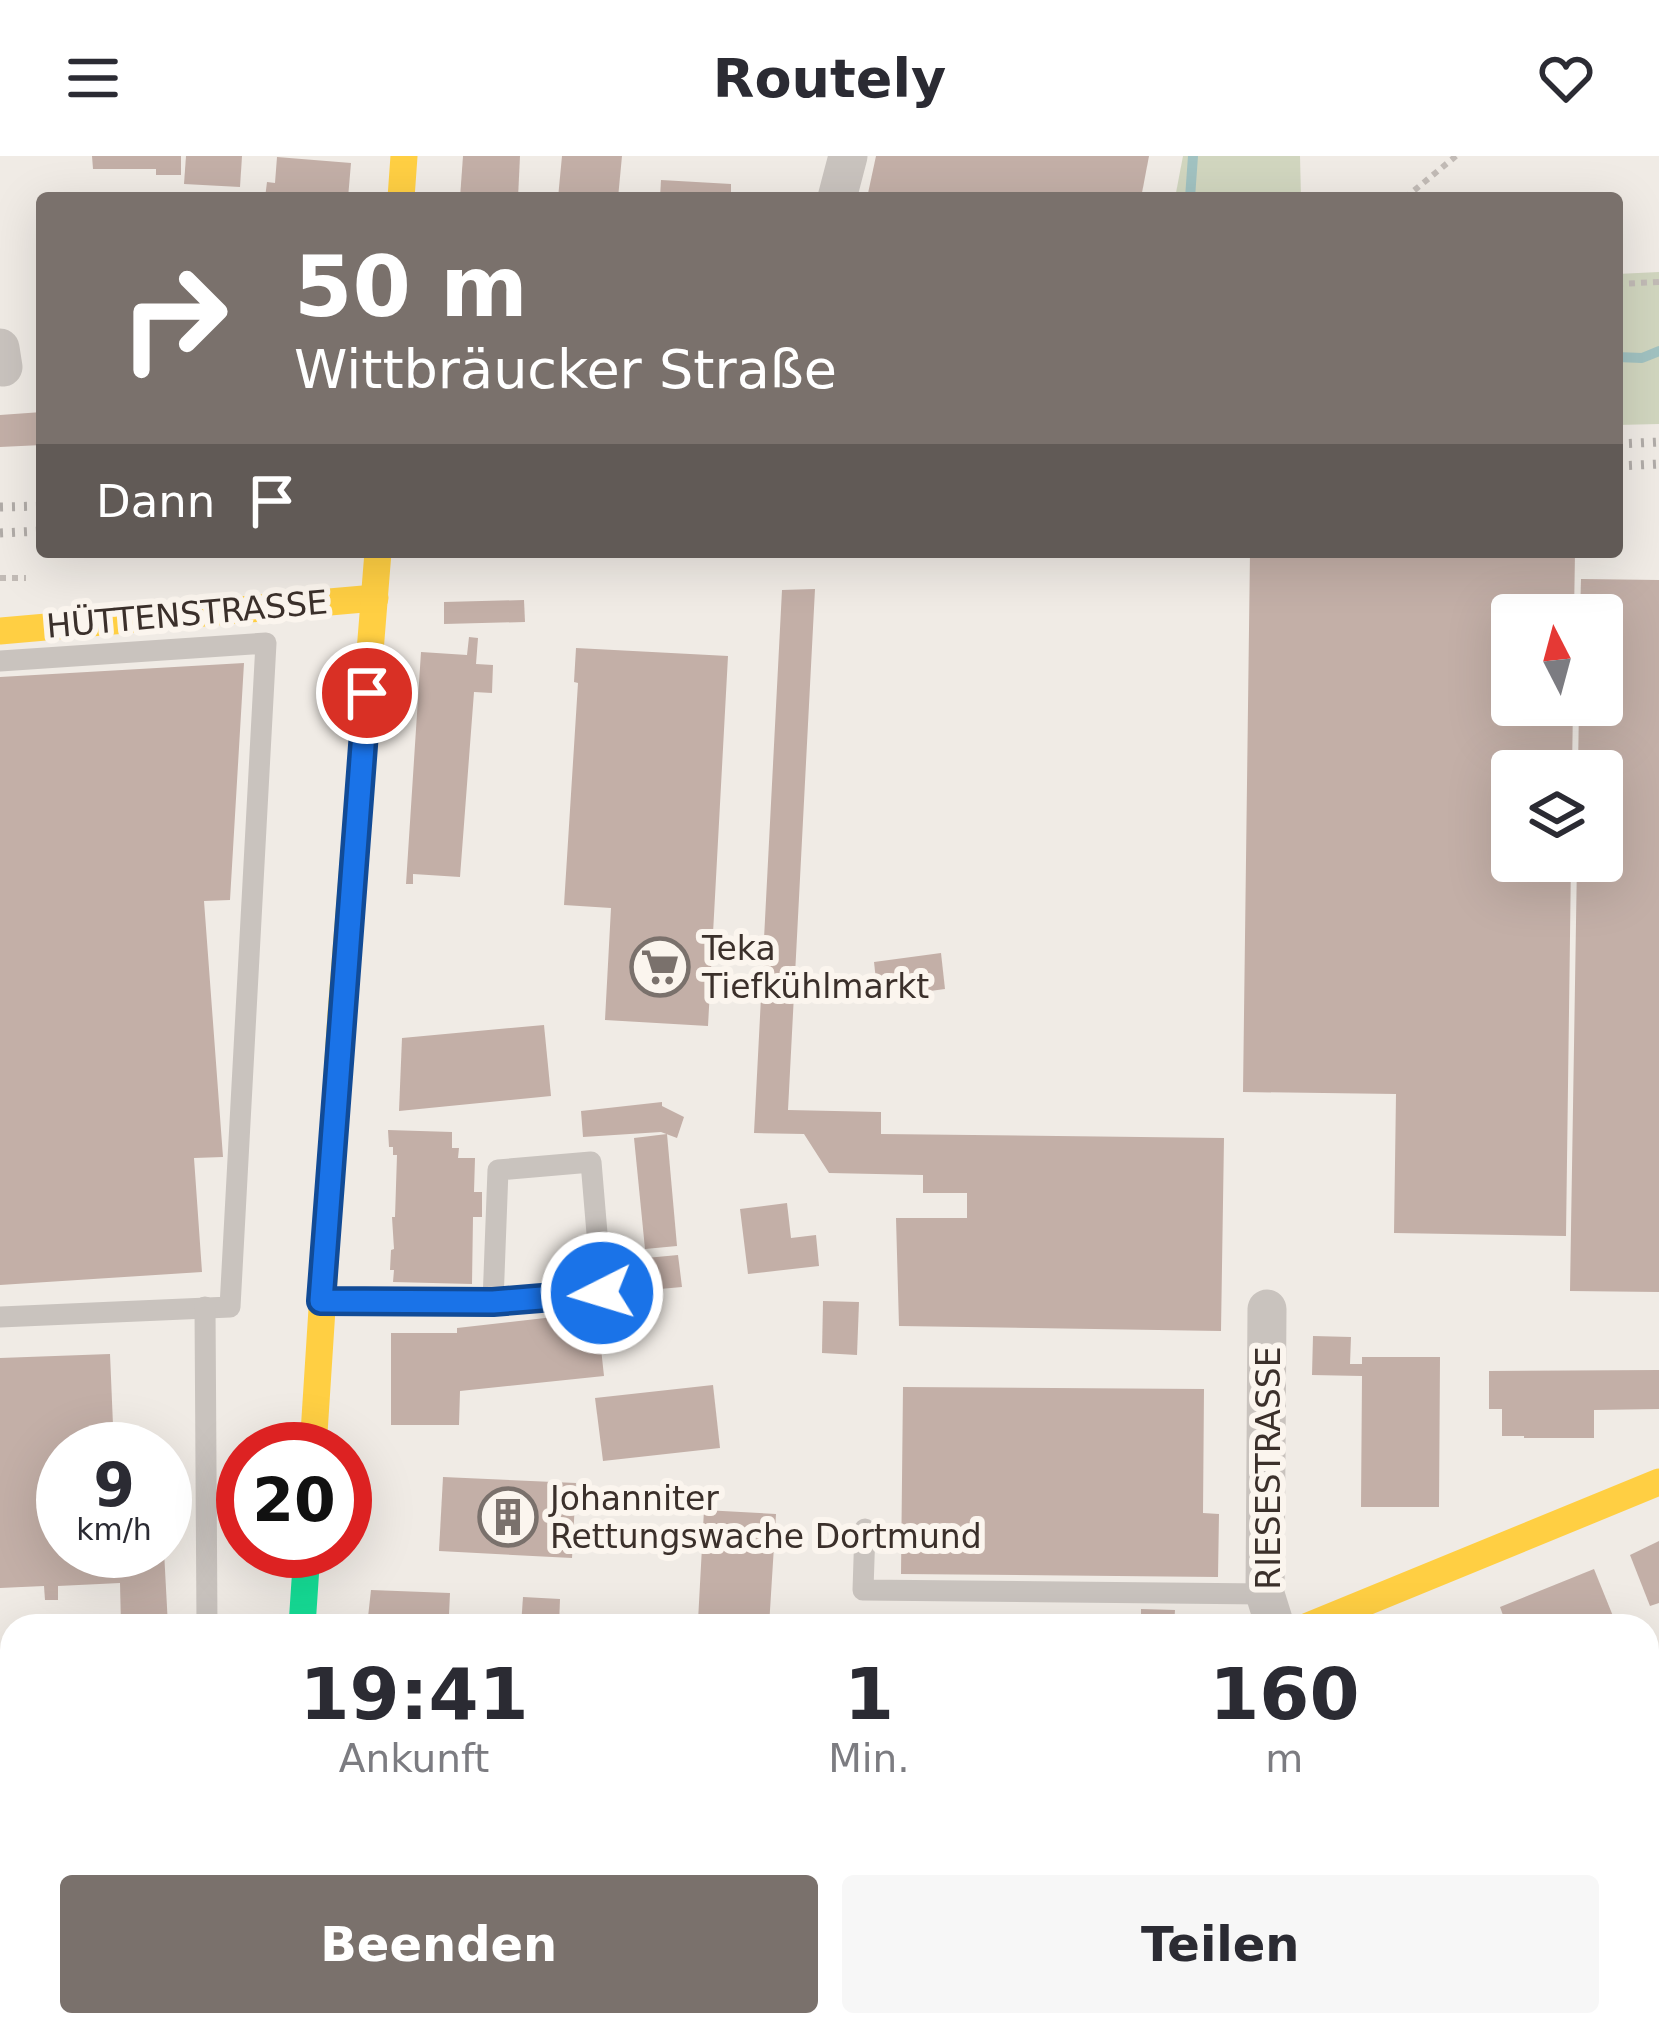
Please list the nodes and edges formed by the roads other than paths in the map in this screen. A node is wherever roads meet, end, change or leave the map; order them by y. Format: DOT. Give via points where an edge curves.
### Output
graph roads {
  1 [pos="404,156"];
  2 [pos="848,156"];
  3 [pos="401,192"];
  4 [pos="839,192"];
  5 [pos="378,558"];
  6 [pos="375,598"];
  7 [pos="0,631"];
  8 [pos="0,661"];
  9 [pos="321,1301"];
  10 [pos="493,1302"];
  11 [pos="205,1307"];
  12 [pos="1267,1309"];
  13 [pos="0,1317"];
  14 [pos="314,1422"];
  15 [pos="1659,1482"];
  16 [pos="865,1529"];
  17 [pos="305,1578"];
  18 [pos="1270,1610"];
  19 [pos="207,1614"];
  20 [pos="303,1614"];
  21 [pos="1337,1614"];
  1 -- 3 [label="main road"];
  2 -- 4 [label="street"];
  5 -- 6 [label="main road"];
  6 -- 7 [label="main road, HÜTTENSTRASSE"];
  6 -- 9 [label="main road"];
  8 -- 11 [label="lane" via="266,643 230,1307"];
  9 -- 10 [label="lane"];
  9 -- 14 [label="main road"];
  10 -- 10 [label="lane" via="602,1293 591,1162 498,1170"];
  11 -- 13 [label="lane"];
  11 -- 19 [label="lane"];
  12 -- 18 [label="street, RIESESTRASSE"];
  15 -- 21 [label="main road, RIESESTRASSE"];
  16 -- 18 [label="lane" via="863,1590"];
  17 -- 20 [label="main road"];
}
